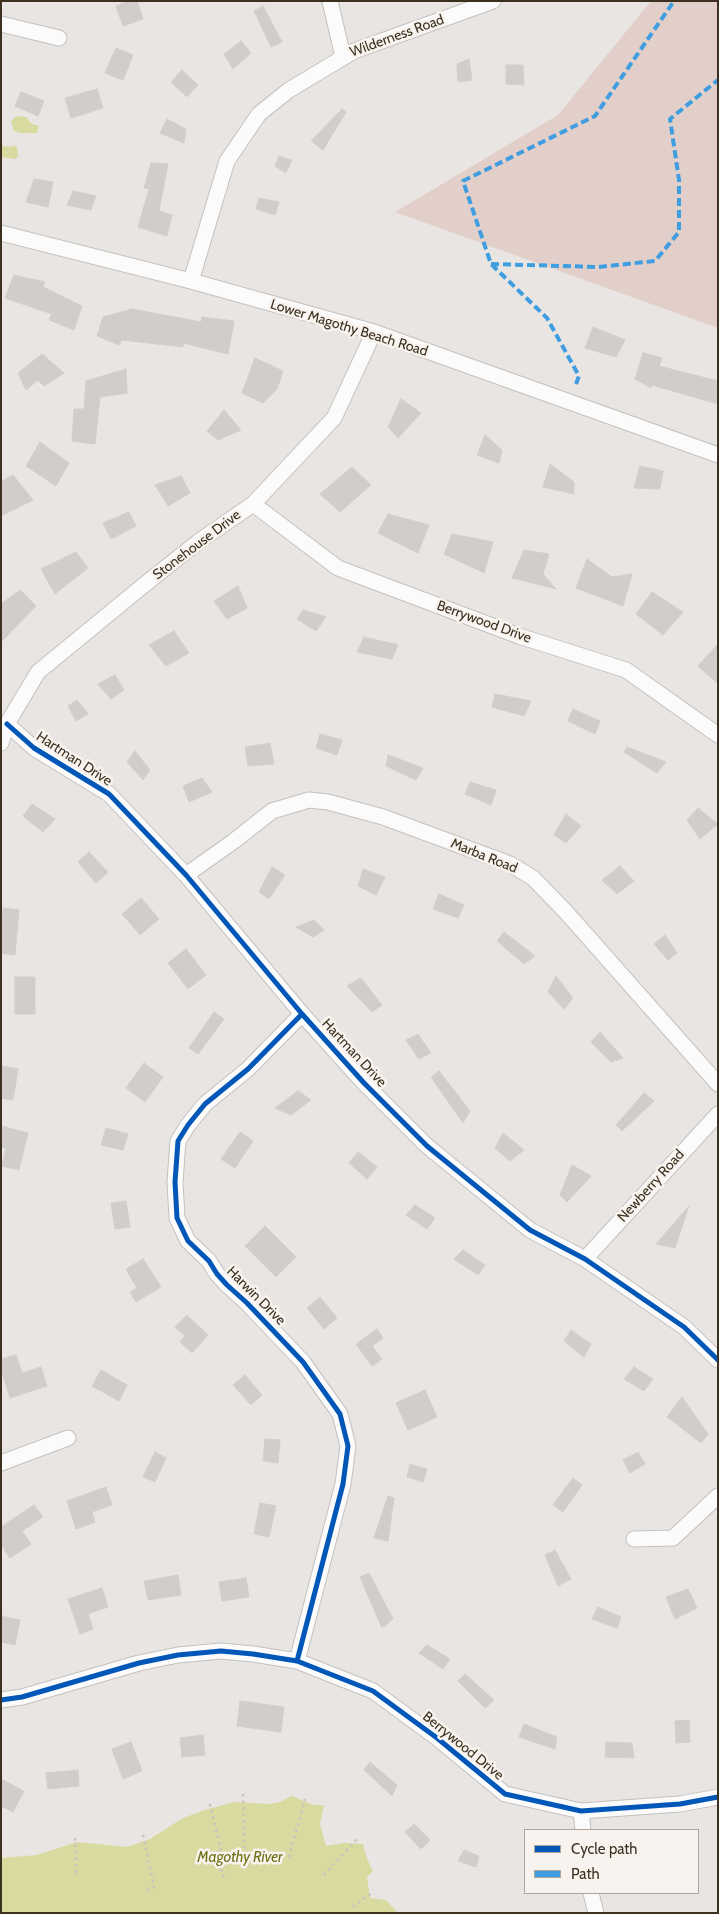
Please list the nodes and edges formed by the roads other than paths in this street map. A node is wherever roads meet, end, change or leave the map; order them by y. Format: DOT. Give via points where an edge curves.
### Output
graph roads {
  1 [pos="330,1"];
  2 [pos="493,1"];
  3 [pos="1,24"];
  4 [pos="59,38"];
  5 [pos="343,57"];
  6 [pos="1,233"];
  7 [pos="190,282"];
  8 [pos="374,332"];
  9 [pos="718,455"];
  10 [pos="253,504"];
  11 [pos="7,724"];
  12 [pos="718,735"];
  13 [pos="1,743"];
  14 [pos="186,875"];
  15 [pos="302,1014"];
  16 [pos="718,1084"];
  17 [pos="718,1114"];
  18 [pos="585,1259"];
  19 [pos="718,1360"];
  20 [pos="68,1438"];
  21 [pos="1,1463"];
  22 [pos="718,1496"];
  23 [pos="634,1539"];
  24 [pos="296,1661"];
  25 [pos="1,1700"];
  26 [pos="718,1797"];
  27 [pos="581,1811"];
  28 [pos="583,1829"];
  29 [pos="591,1894"];
  30 [pos="596,1913"];
  1 -- 5 [label="street"];
  2 -- 5 [label="street, Wilderness Road"];
  3 -- 4 [label="street"];
  5 -- 7 [label="street, Wilderness Road" via="289,90 259,114 227,161"];
  6 -- 7 [label="street, Lower Magothy Beach Road"];
  7 -- 8 [label="street, Lower Magothy Beach Road"];
  8 -- 9 [label="street, Lower Magothy Beach Road"];
  8 -- 10 [label="street, Stonehouse Drive" via="334,418"];
  10 -- 11 [label="street, Stonehouse Drive" via="198,542 38,672"];
  10 -- 12 [label="street, Berrywood Drive" via="338,568 519,636 626,670"];
  11 -- 13 [label="street, Stonehouse Drive"];
  11 -- 14 [label="street, Hartman Drive" via="34,748 108,794"];
  14 -- 15 [label="street, Hartman Drive"];
  14 -- 16 [label="street, Marba Road" via="272,811 309,800 383,817 510,864 533,878 566,912"];
  15 -- 18 [label="street, Hartman Drive" via="427,1146 530,1230"];
  15 -- 24 [label="street, Harwin Drive" via="248,1069 205,1104 188,1124 178,1141 175,1182 177,1218 188,1241 303,1362 340,1414 348,1446 344,1484"];
  17 -- 18 [label="street, Newberry Road"];
  18 -- 19 [label="street, Hartman Drive" via="684,1327"];
  20 -- 21 [label="street"];
  22 -- 23 [label="street" via="673,1538"];
  24 -- 25 [label="street, Berrywood Drive" via="221,1651 178,1655"];
  24 -- 27 [label="street, Berrywood Drive" via="373,1691 505,1794"];
  26 -- 27 [label="street, Berrywood Drive" via="680,1804"];
  27 -- 28 [label="street"];
  29 -- 30 [label="street"];
}
